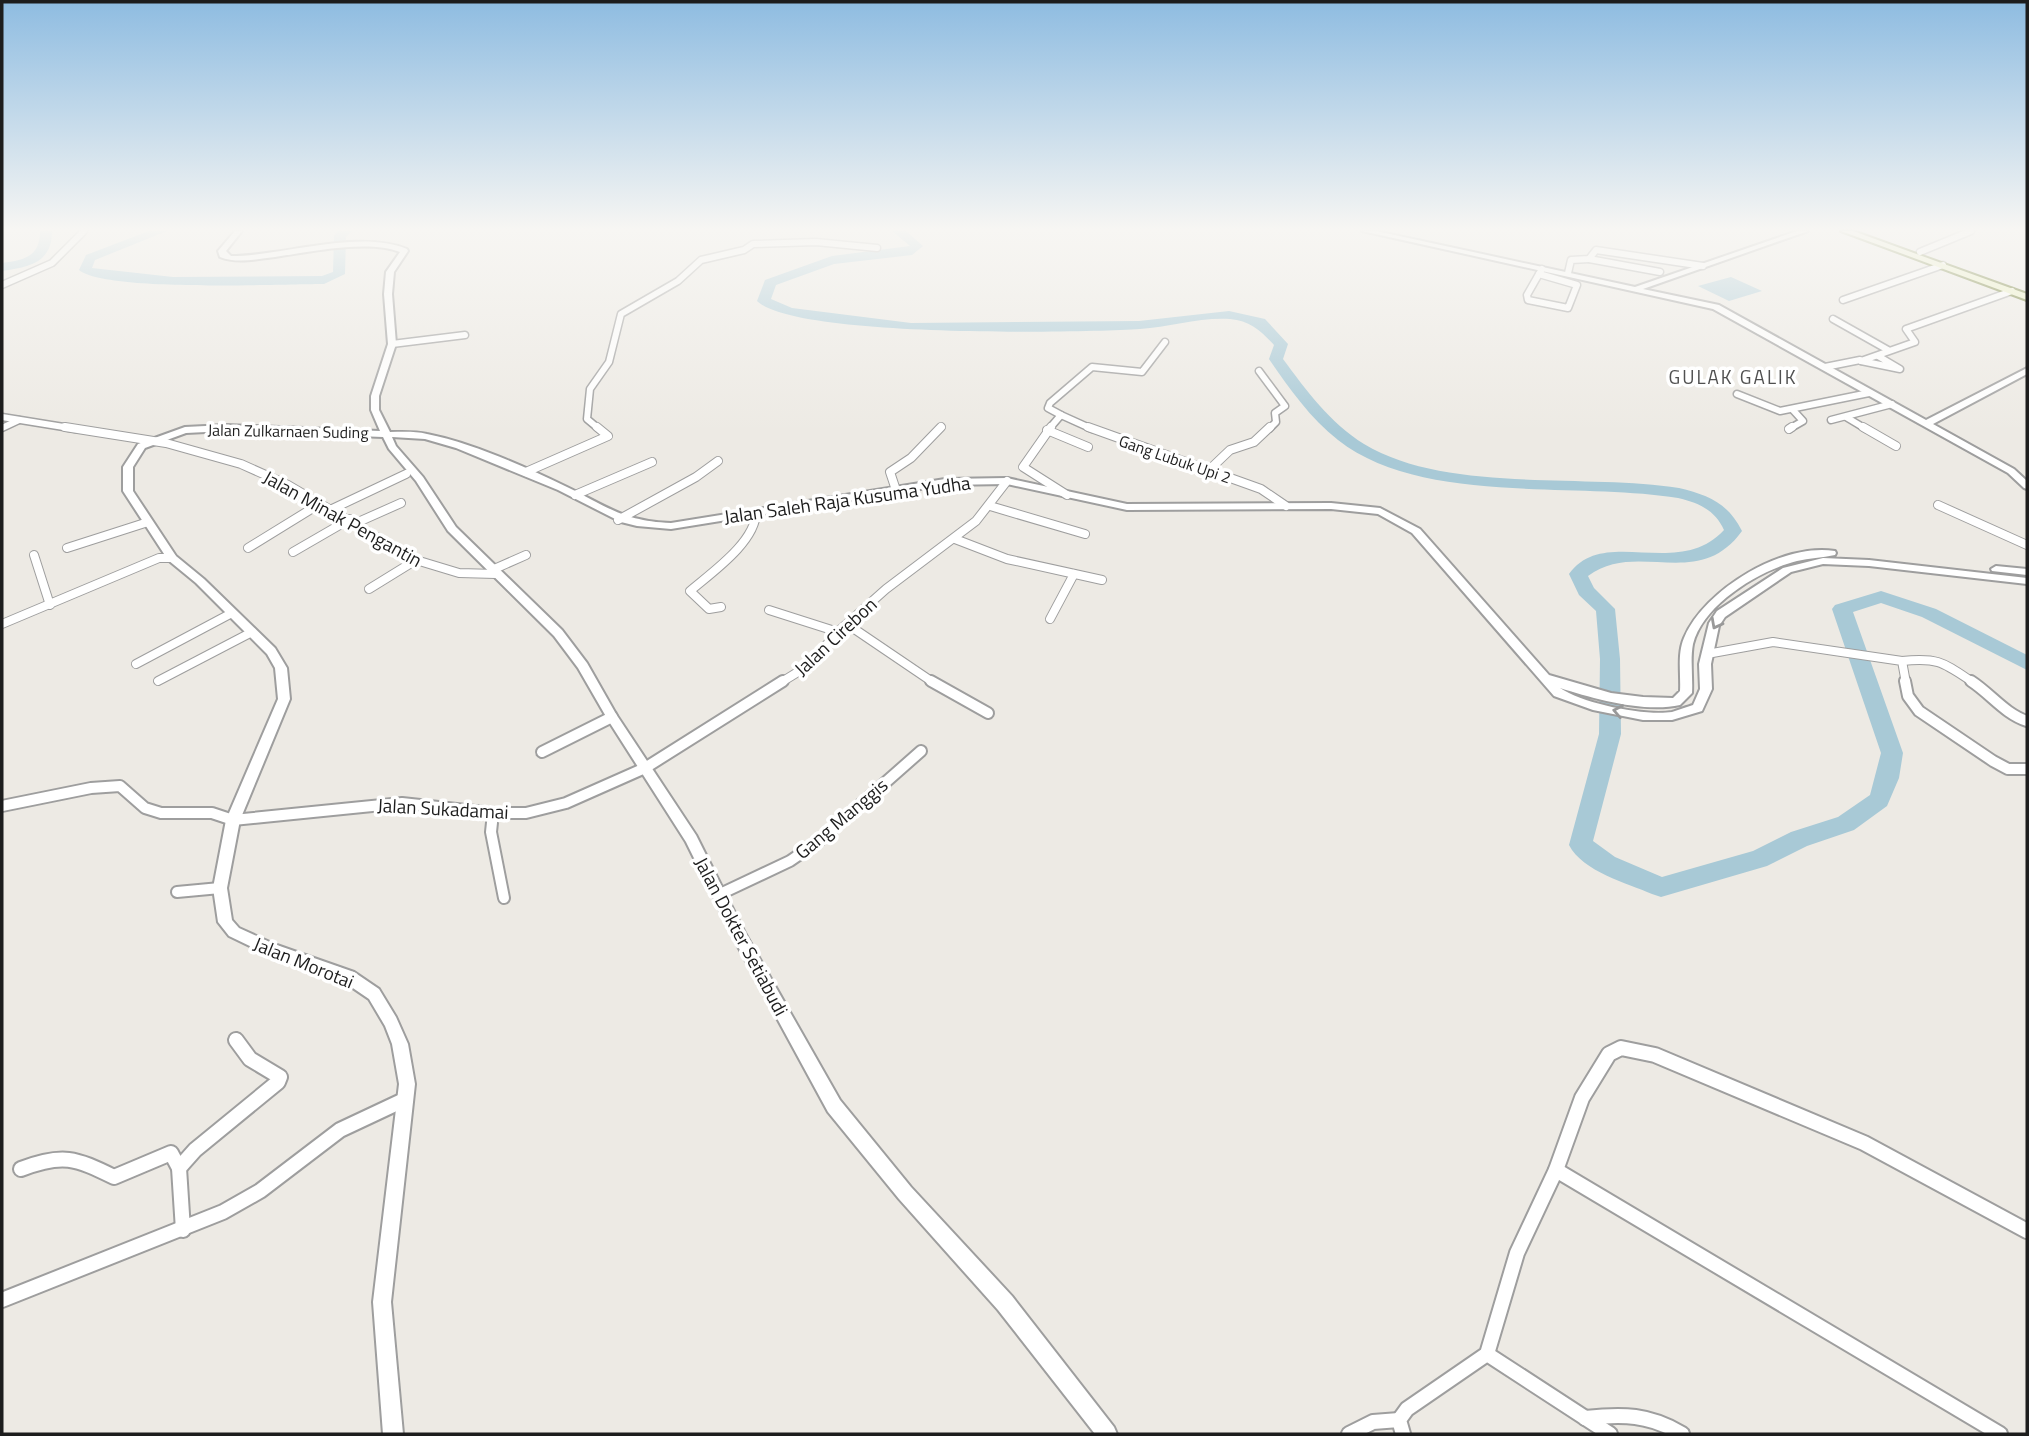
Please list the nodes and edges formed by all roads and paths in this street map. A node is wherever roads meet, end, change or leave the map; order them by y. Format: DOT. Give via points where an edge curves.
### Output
graph roads {
  1 [pos="388,298"];
  2 [pos="649,298"];
  3 [pos="1528,298"];
  4 [pos="1574,298"];
  5 [pos="1681,298"];
  6 [pos="1849,298"];
  7 [pos="1979,298"];
  8 [pos="1843,300"];
  9 [pos="1833,319"];
  10 [pos="465,335"];
  11 [pos="1165,342"];
  12 [pos="392,344"];
  13 [pos="1888,350"];
  14 [pos="1878,356"];
  15 [pos="1861,360"];
  16 [pos="1825,367"];
  17 [pos="1259,371"];
  18 [pos="2027,371"];
  19 [pos="1870,393"];
  20 [pos="1737,394"];
  21 [pos="1892,404"];
  22 [pos="1793,410"];
  23 [pos="1060,415"];
  24 [pos="1913,416"];
  25 [pos="2,417"];
  26 [pos="1846,417"];
  27 [pos="20,420"];
  28 [pos="1830,420"];
  29 [pos="1927,423"];
  30 [pos="941,427"];
  31 [pos="2,428"];
  32 [pos="1789,429"];
  33 [pos="1047,430"];
  34 [pos="385,433"];
  35 [pos="151,441"];
  36 [pos="1896,446"];
  37 [pos="1088,447"];
  38 [pos="718,461"];
  39 [pos="652,462"];
  40 [pos="1209,470"];
  41 [pos="526,472"];
  42 [pos="406,474"];
  43 [pos="1007,481"];
  44 [pos="2026,482"];
  45 [pos="896,490"];
  46 [pos="575,495"];
  47 [pos="1067,495"];
  48 [pos="321,503"];
  49 [pos="401,503"];
  50 [pos="1938,505"];
  51 [pos="989,506"];
  52 [pos="1286,506"];
  53 [pos="332,509"];
  54 [pos="756,512"];
  55 [pos="618,520"];
  56 [pos="353,521"];
  57 [pos="148,522"];
  58 [pos="1085,534"];
  59 [pos="955,539"];
  60 [pos="2027,545"];
  61 [pos="67,548"];
  62 [pos="248,548"];
  63 [pos="293,552"];
  64 [pos="34,555"];
  65 [pos="526,555"];
  66 [pos="172,558"];
  67 [pos="415,560"];
  68 [pos="494,572"];
  69 [pos="2027,572"];
  70 [pos="1074,574"];
  71 [pos="1102,580"];
  72 [pos="2027,582"];
  73 [pos="369,589"];
  74 [pos="50,605"];
  75 [pos="721,607"];
  76 [pos="769,610"];
  77 [pos="230,614"];
  78 [pos="1050,619"];
  79 [pos="2,624"];
  80 [pos="847,624"];
  81 [pos="252,632"];
  82 [pos="838,632"];
  83 [pos="1707,654"];
  84 [pos="1902,661"];
  85 [pos="136,664"];
  86 [pos="158,681"];
  87 [pos="1596,700"];
  88 [pos="988,713"];
  89 [pos="612,718"];
  90 [pos="2027,721"];
  91 [pos="921,751"];
  92 [pos="542,752"];
  93 [pos="645,768"];
  94 [pos="2027,769"];
  95 [pos="2,806"];
  96 [pos="494,813"];
  97 [pos="233,820"];
  98 [pos="220,888"];
  99 [pos="177,892"];
  100 [pos="718,895"];
  101 [pos="504,898"];
  102 [pos="236,1040"];
  103 [pos="405,1099"];
  104 [pos="179,1168"];
  105 [pos="21,1169"];
  106 [pos="1556,1170"];
  107 [pos="183,1230"];
  108 [pos="2027,1231"];
  109 [pos="2,1300"];
  110 [pos="1487,1354"];
  111 [pos="1585,1418"];
  112 [pos="1401,1427"];
  113 [pos="393,1434"];
  114 [pos="1107,1434"];
  115 [pos="1349,1434"];
  116 [pos="1610,1434"];
  117 [pos="1682,1434"];
  118 [pos="2000,1434"];
  1 -- 12 [label="street"];
  2 -- 41 [label="street" via="621,314 609,362 590,389 586,419 608,436"];
  3 -- 4 [label="street" via="1561,308 1571,306"];
  5 -- 16 [label="street" via="1735,316"];
  6 -- 8 [label="street"];
  7 -- 13 [label="street" via="1906,329 1915,342"];
  9 -- 13 [label="street"];
  10 -- 12 [label="street"];
  11 -- 23 [label="street" via="1142,372 1091,368 1049,403 1048,408"];
  12 -- 34 [label="street, Jalan Dokter Setiabudi" via="375,396 375,410"];
  13 -- 14 [label="street"];
  14 -- 15 [label="street"];
  14 -- 15 [label="street" via="1900,369"];
  15 -- 16 [label="street"];
  16 -- 19 [label="street"];
  17 -- 40 [label="street" via="1285,406 1275,412 1276,422 1254,442 1236,446"];
  18 -- 29 [label="street"];
  19 -- 21 [label="street"];
  19 -- 22 [label="street"];
  20 -- 22 [label="street" via="1766,407"];
  21 -- 24 [label="street"];
  21 -- 26 [label="street"];
  22 -- 32 [label="street" via="1803,421"];
  23 -- 33 [label="street"];
  23 -- 40 [label="street, Gang Lubuk Upi 2" via="1120,441"];
  24 -- 29 [label="street"];
  25 -- 27 [label="street, Jalan Minak Pengantin"];
  26 -- 28 [label="street"];
  26 -- 36 [label="street"];
  27 -- 31 [label="street"];
  27 -- 35 [label="street, Jalan Minak Pengantin"];
  29 -- 44 [label="street"];
  30 -- 45 [label="street" via="890,472"];
  33 -- 37 [label="street"];
  33 -- 47 [label="street" via="1024,471"];
  34 -- 35 [label="street, Jalan Zulkarnaen Suding" via="226,428 185,430"];
  34 -- 41 [label="street, Jalan Saleh Raja Kusuma Yudha" via="456,443"];
  34 -- 68 [label="street, Jalan Dokter Setiabudi" via="452,529"];
  35 -- 48 [label="street, Jalan Minak Pengantin" via="241,464"];
  35 -- 57 [label="street, Jalan Morotai" via="141,446 128,467 125,483"];
  38 -- 55 [label="street"];
  39 -- 46 [label="street"];
  40 -- 52 [label="street, Gang Lubuk Upi 2" via="1261,489"];
  41 -- 46 [label="street, Jalan Saleh Raja Kusuma Yudha"];
  42 -- 53 [label="street"];
  43 -- 45 [label="street, Jalan Saleh Raja Kusuma Yudha" via="945,482"];
  43 -- 47 [label="street, Jalan Saleh Raja Kusuma Yudha"];
  43 -- 51 [label="street, Jalan Cirebon"];
  45 -- 54 [label="street, Jalan Saleh Raja Kusuma Yudha"];
  46 -- 55 [label="street, Jalan Saleh Raja Kusuma Yudha"];
  47 -- 52 [label="street, Jalan Saleh Raja Kusuma Yudha" via="1138,508"];
  48 -- 53 [label="street, Jalan Minak Pengantin"];
  48 -- 62 [label="street"];
  49 -- 56 [label="street"];
  50 -- 60 [label="street"];
  51 -- 58 [label="street"];
  51 -- 59 [label="street, Jalan Cirebon"];
  52 -- 87 [label="street, Jalan Saleh Raja Kusuma Yudha" via="1380,512 1416,531 1558,693"];
  53 -- 56 [label="street, Jalan Minak Pengantin"];
  54 -- 55 [label="street, Jalan Saleh Raja Kusuma Yudha" via="671,526"];
  54 -- 75 [label="street" via="738,550 690,591 709,609"];
  56 -- 63 [label="street"];
  56 -- 67 [label="street, Jalan Minak Pengantin"];
  57 -- 61 [label="street"];
  57 -- 66 [label="street, Jalan Morotai"];
  59 -- 70 [label="street" via="1007,559"];
  59 -- 80 [label="street, Jalan Cirebon"];
  64 -- 74 [label="street"];
  65 -- 68 [label="street"];
  66 -- 74 [label="street" via="159,558"];
  66 -- 77 [label="street, Jalan Morotai"];
  67 -- 68 [label="street, Jalan Minak Pengantin" via="459,573"];
  67 -- 73 [label="street"];
  68 -- 89 [label="street, Jalan Dokter Setiabudi" via="558,633"];
  69 -- 87 [label="street, Jalan Saleh Raja Kusuma Yudha" via="1881,556 1822,553 1788,559 1728,590 1706,611 1689,640 1684,696 1676,702"];
  70 -- 71 [label="street"];
  70 -- 78 [label="street"];
  72 -- 83 [label="street, Jalan Saleh Raja Kusuma Yudha, one-way" via="1869,563 1805,564 1767,581 1721,614 1713,626"];
  74 -- 79 [label="street"];
  76 -- 82 [label="street"];
  77 -- 81 [label="street, Jalan Morotai"];
  77 -- 85 [label="street"];
  80 -- 82 [label="street, Jalan Cirebon"];
  80 -- 88 [label="street" via="912,671"];
  81 -- 86 [label="street"];
  81 -- 97 [label="street, Jalan Morotai" via="281,668 284,699"];
  82 -- 93 [label="street, Jalan Cirebon" via="806,667"];
  83 -- 84 [label="street" via="1773,642"];
  83 -- 87 [label="street, Jalan Saleh Raja Kusuma Yudha, one-way" via="1706,690 1698,708 1672,716 1643,716"];
  84 -- 90 [label="street" via="1929,658 1945,664 1989,693 2012,716"];
  84 -- 94 [label="street" via="1908,696 1919,711 1993,761 2008,769"];
  89 -- 92 [label="street"];
  89 -- 93 [label="street, Jalan Dokter Setiabudi"];
  91 -- 100 [label="street, Gang Manggis" via="819,841 790,861"];
  93 -- 96 [label="street, Jalan Sukadamai" via="566,803 526,813"];
  93 -- 100 [label="street, Jalan Dokter Setiabudi" via="691,839"];
  95 -- 97 [label="street, Jalan Sukadamai" via="120,786 145,808 161,813 212,813"];
  96 -- 97 [label="street, Jalan Sukadamai" via="402,803"];
  96 -- 101 [label="street" via="491,832"];
  97 -- 98 [label="street, Jalan Morotai"];
  98 -- 99 [label="street"];
  98 -- 103 [label="street, Jalan Morotai" via="225,922 234,932 349,977 374,994 400,1044"];
  100 -- 114 [label="street, Jalan Dokter Setiabudi" via="834,1106 905,1194 1005,1303"];
  102 -- 104 [label="street" via="248,1059 281,1077"];
  103 -- 107 [label="street" via="370,1111 254,1195"];
  103 -- 113 [label="street, Jalan Morotai" via="382,1301"];
  104 -- 105 [label="street" via="171,1153 114,1177 65,1155"];
  104 -- 107 [label="street"];
  106 -- 108 [label="street" via="1582,1098 1609,1054 1621,1048 1638,1049 1864,1143"];
  106 -- 110 [label="street" via="1517,1253"];
  106 -- 118 [label="street"];
  107 -- 109 [label="street" via="32,1284"];
  110 -- 111 [label="street"];
  110 -- 112 [label="street" via="1407,1409"];
  111 -- 116 [label="street"];
  111 -- 117 [label="street" via="1636,1412"];
  112 -- 115 [label="street" via="1373,1422"];
}
